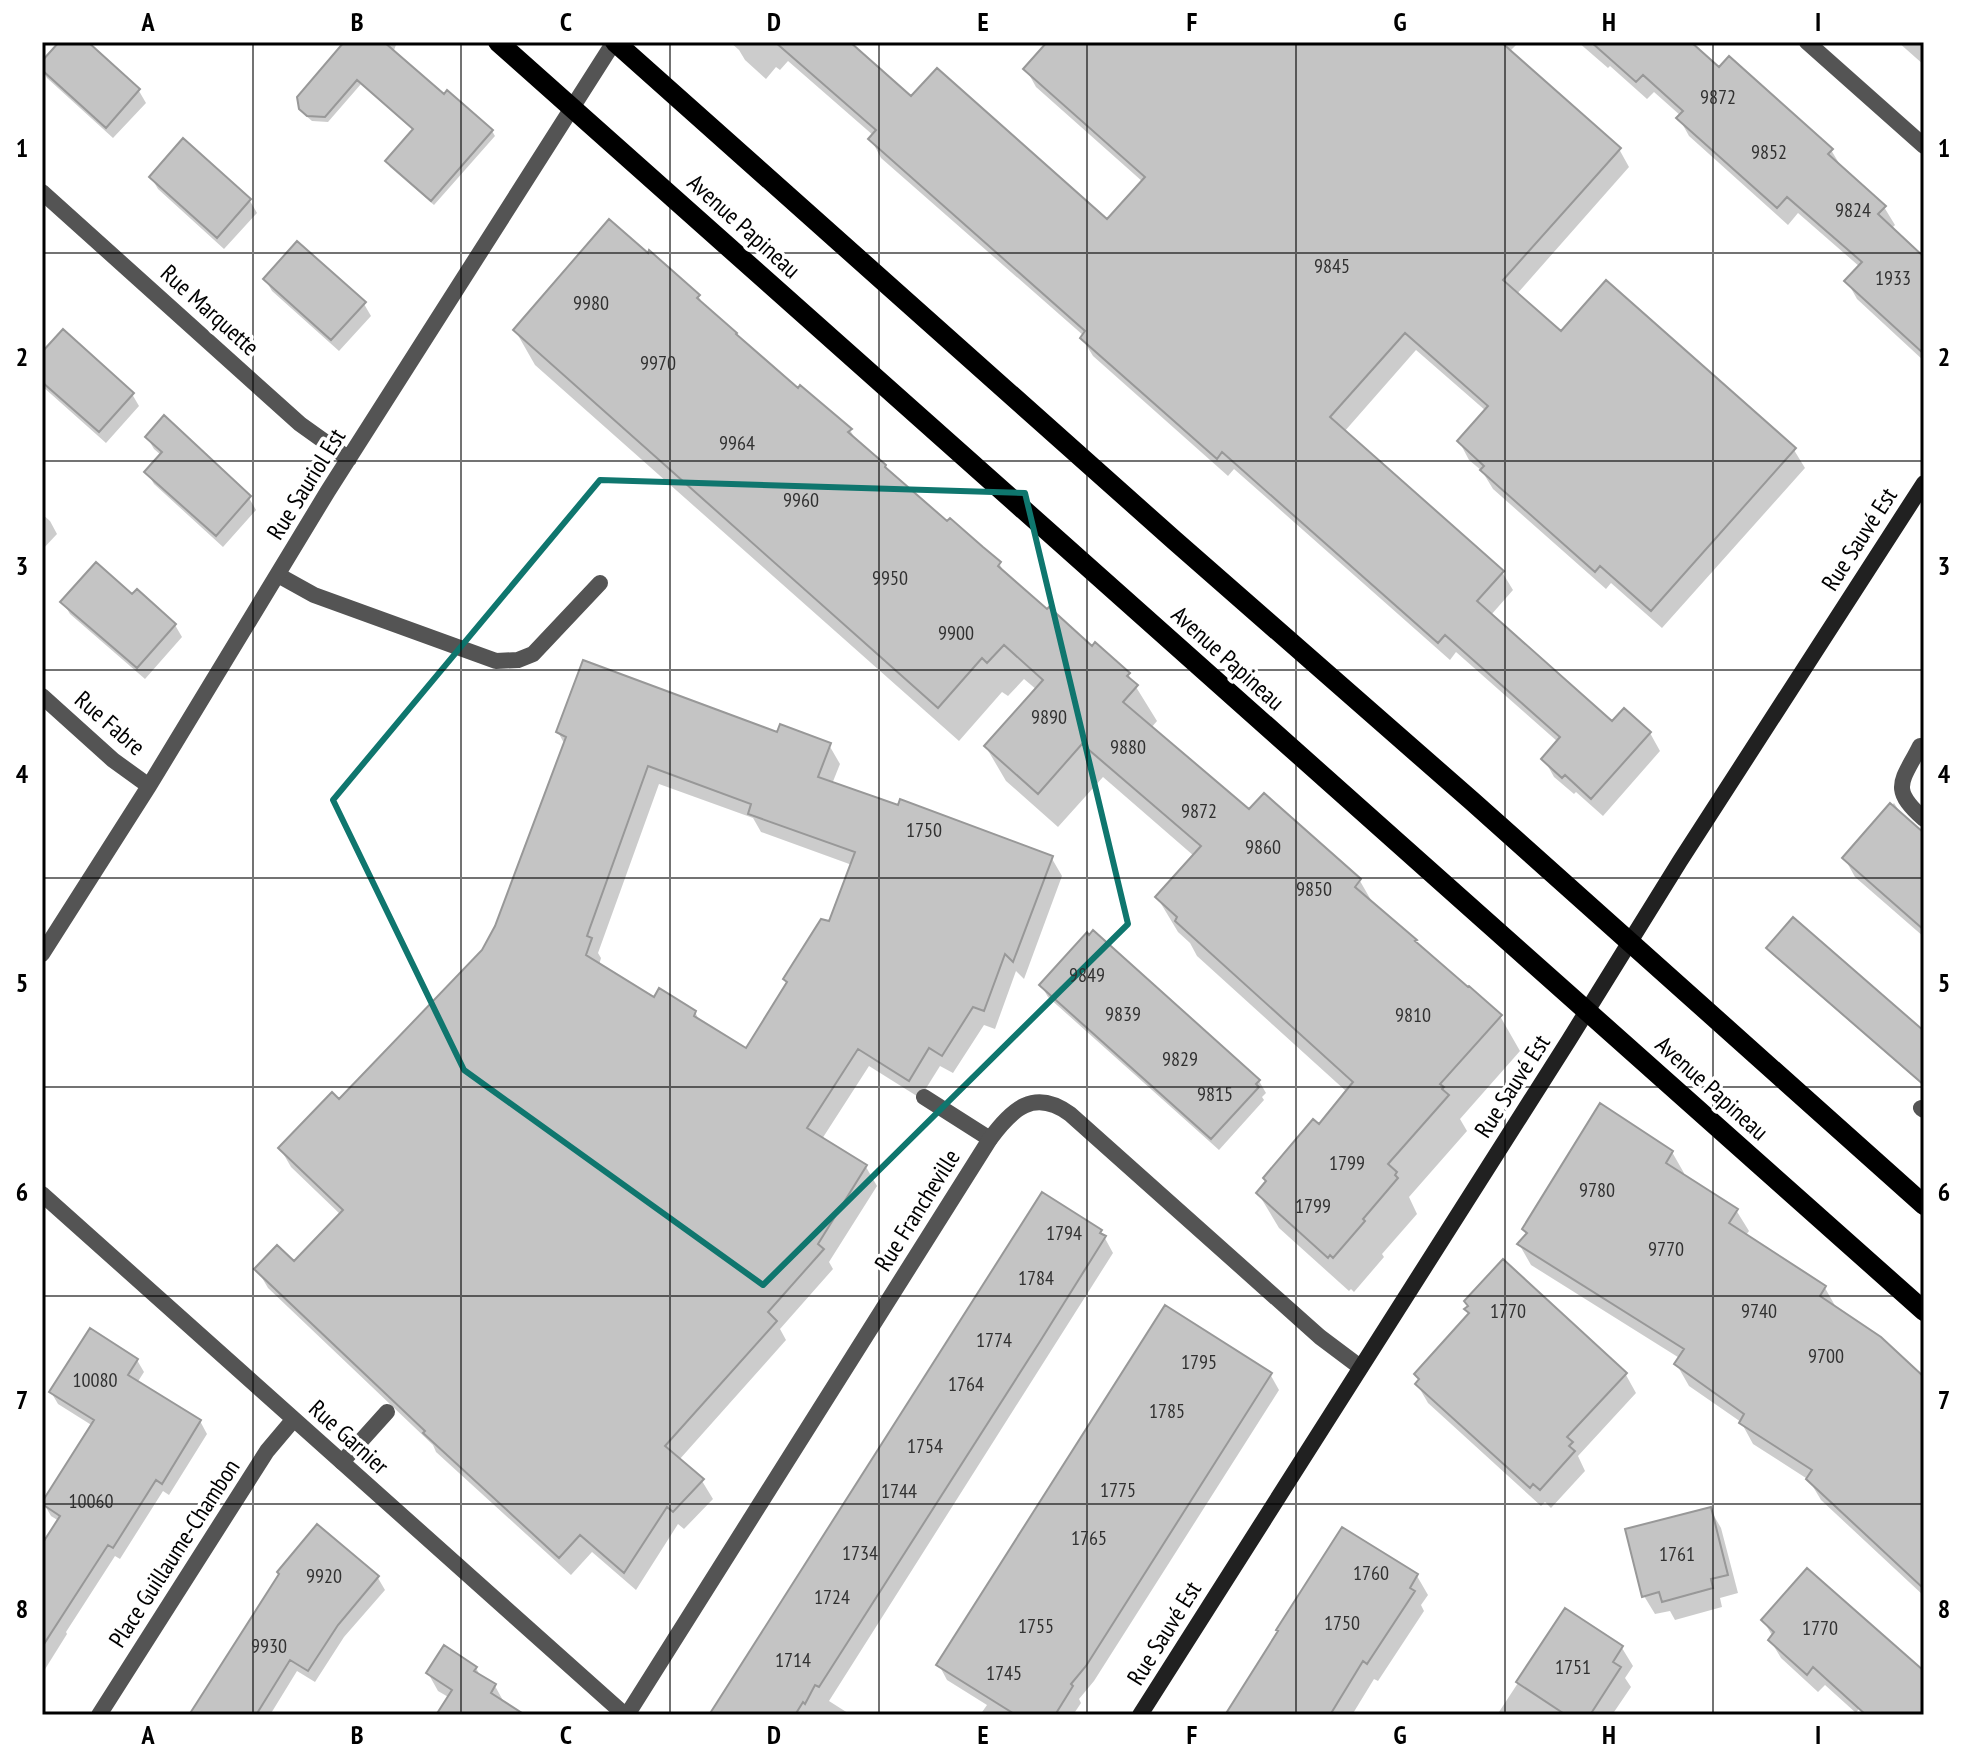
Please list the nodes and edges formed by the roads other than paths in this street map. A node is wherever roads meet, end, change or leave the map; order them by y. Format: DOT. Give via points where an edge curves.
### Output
graph roads {
  1 [pos="498,42"];
  2 [pos="614,42"];
  3 [pos="1807,42"];
  4 [pos="572,109"];
  5 [pos="1924,146"];
  6 [pos="42,192"];
  7 [pos="349,459"];
  8 [pos="1924,483"];
  9 [pos="278,575"];
  10 [pos="600,583"];
  11 [pos="42,696"];
  12 [pos="1920,746"];
  13 [pos="149,786"];
  14 [pos="1924,819"];
  15 [pos="1629,943"];
  16 [pos="42,954"];
  17 [pos="1588,1010"];
  18 [pos="924,1097"];
  19 [pos="990,1139"];
  20 [pos="42,1194"];
  21 [pos="1924,1205"];
  22 [pos="1924,1311"];
  23 [pos="1360,1367"];
  24 [pos="387,1412"];
  25 [pos="294,1419"];
  26 [pos="342,1462"];
  27 [pos="99,1715"];
  28 [pos="626,1715"];
  29 [pos="1140,1715"];
  1 -- 4 [label="main road, Avenue Papineau"];
  2 -- 4 [label="street, Rue Sauriol Est"];
  2 -- 15 [label="main road"];
  3 -- 5 [label="street"];
  4 -- 7 [label="street, Rue Sauriol Est"];
  4 -- 17 [label="main road, Avenue Papineau"];
  6 -- 7 [label="street, Rue Marquette" via="300,424"];
  7 -- 9 [label="street, Rue Sauriol Est"];
  8 -- 15 [label="main road, Rue Sauvé Est"];
  9 -- 10 [label="street" via="314,595 496,661 533,654"];
  9 -- 13 [label="street, Rue Sauriol Est"];
  11 -- 13 [label="street, Rue Fabre"];
  12 -- 14 [label="street" via="1902,794"];
  13 -- 16 [label="street, Rue Sauriol Est"];
  15 -- 17 [label="main road, Rue Sauvé Est"];
  15 -- 21 [label="main road"];
  17 -- 22 [label="main road, Avenue Papineau"];
  17 -- 23 [label="main road, Rue Sauvé Est"];
  18 -- 19 [label="street"];
  19 -- 23 [label="street, Rue Francheville" via="1009,1114 1025,1104 1063,1108"];
  19 -- 28 [label="street, Rue Francheville"];
  20 -- 25 [label="street, Rue Garnier"];
  23 -- 29 [label="main road, Rue Sauvé Est"];
  24 -- 26 [label="street"];
  25 -- 26 [label="street, Rue Garnier"];
  25 -- 27 [label="street, Place Guillaume-Chambon" via="267,1451"];
  26 -- 28 [label="street, Rue Garnier"];
}
